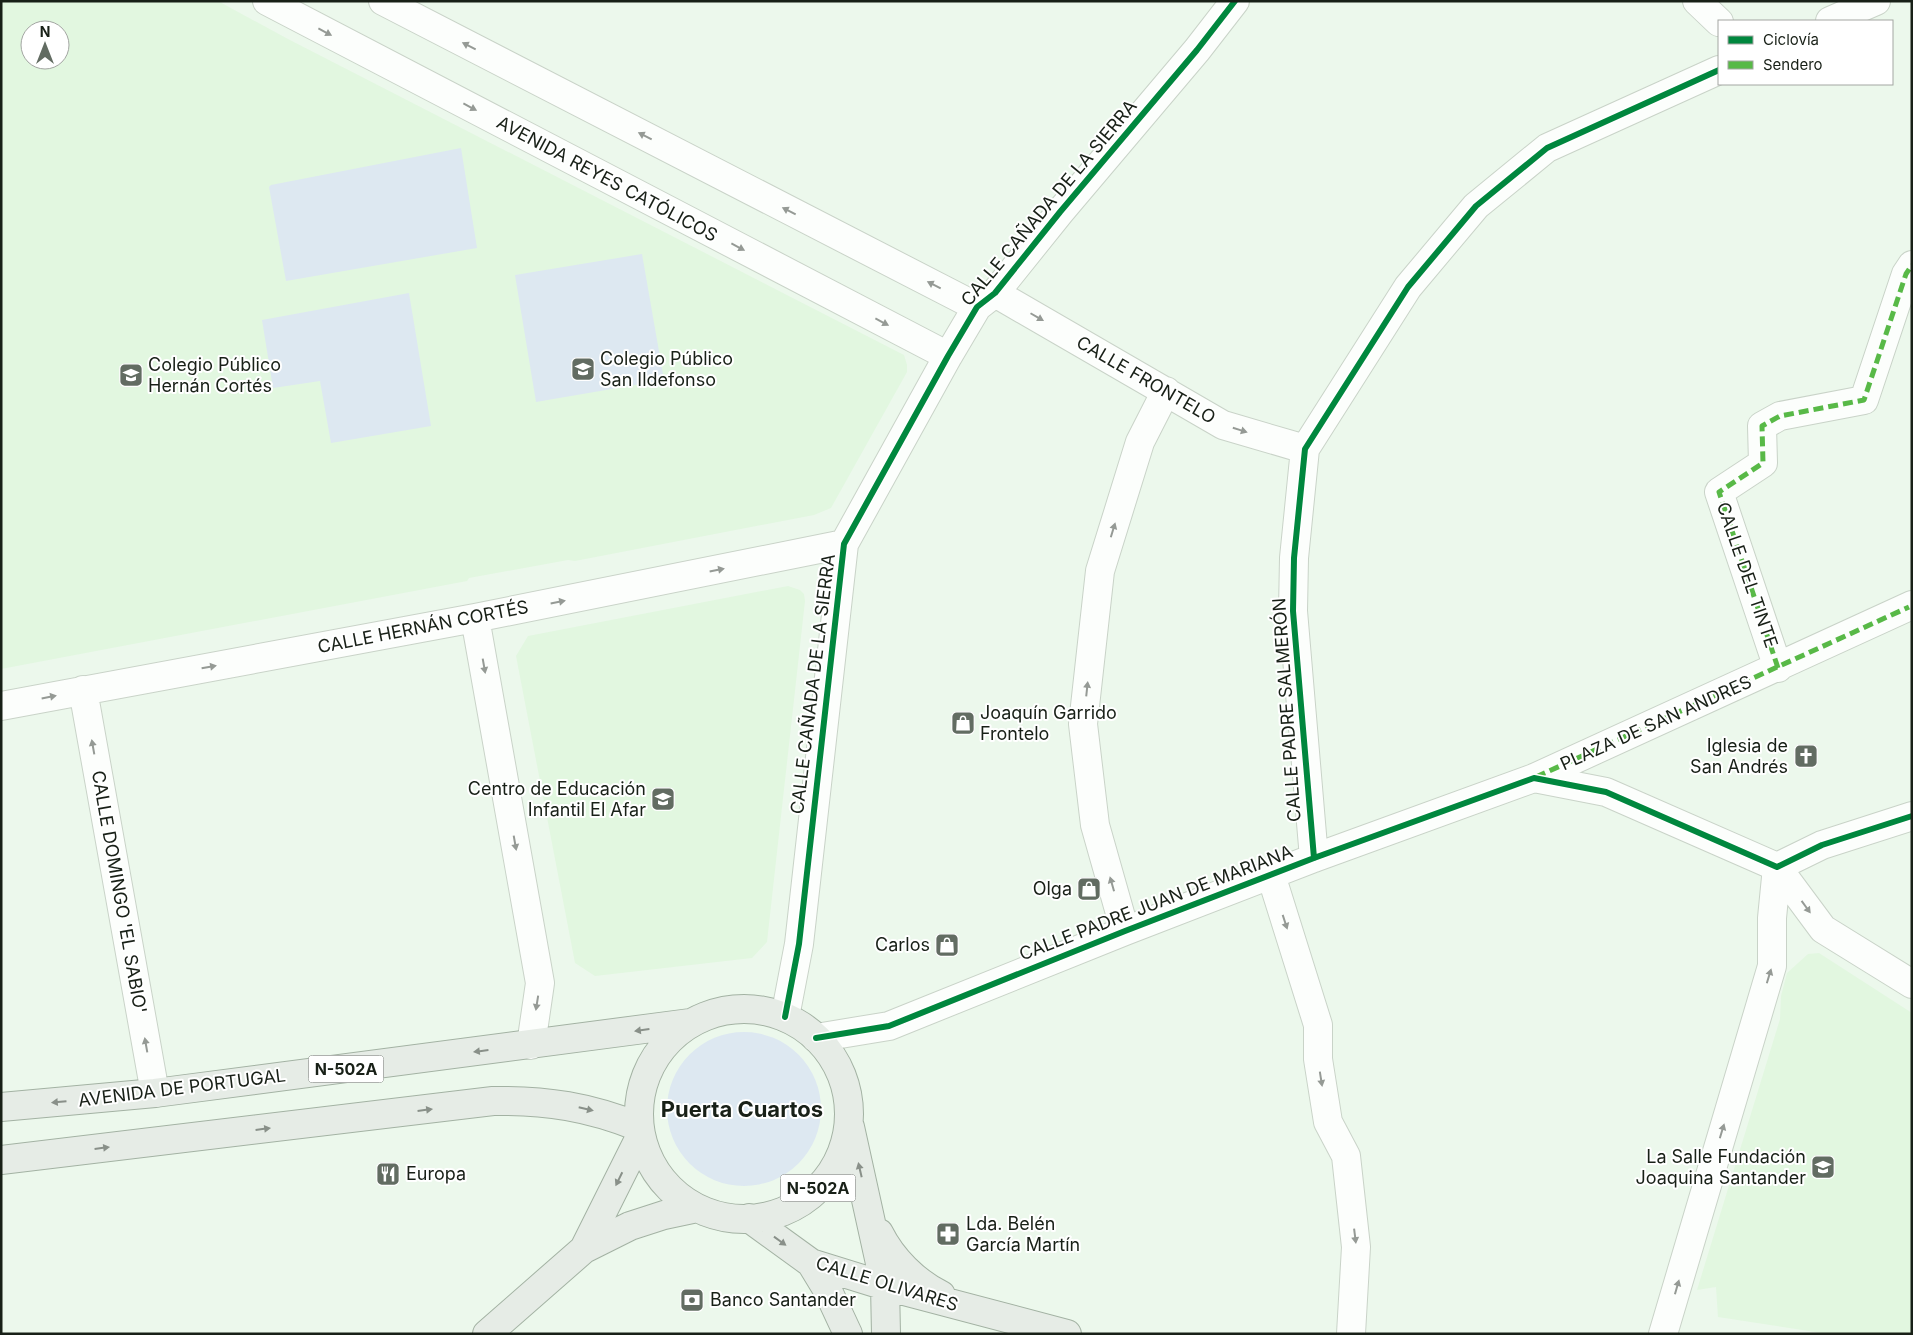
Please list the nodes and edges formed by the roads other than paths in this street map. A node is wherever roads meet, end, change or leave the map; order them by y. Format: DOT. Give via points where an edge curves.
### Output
graph roads {
  1 [pos="267,1"];
  2 [pos="383,1"];
  3 [pos="1235,1"];
  4 [pos="1697,1"];
  5 [pos="1876,1"];
  6 [pos="298,8"];
  7 [pos="1832,20"];
  8 [pos="1718,21"];
  9 [pos="1718,70"];
  10 [pos="1912,265"];
  11 [pos="986,300"];
  12 [pos="948,356"];
  13 [pos="1166,392"];
  14 [pos="1304,449"];
  15 [pos="844,544"];
  16 [pos="1911,614"];
  17 [pos="475,618"];
  18 [pos="1778,668"];
  19 [pos="83,690"];
  20 [pos="1,706"];
  21 [pos="1534,778"];
  22 [pos="1912,816"];
  23 [pos="1314,858"];
  24 [pos="1778,867"];
  25 [pos="1271,876"];
  26 [pos="1126,930"];
  27 [pos="1912,984"];
  28 [pos="785,1017"];
  29 [pos="690,1023"];
  30 [pos="816,1038"];
  31 [pos="531,1045"];
  32 [pos="155,1093"];
  33 [pos="1,1107"];
  34 [pos="849,1120"];
  35 [pos="640,1131"];
  36 [pos="1,1160"];
  37 [pos="697,1208"];
  38 [pos="871,1217"];
  39 [pos="749,1218"];
  40 [pos="584,1249"];
  41 [pos="811,1263"];
  42 [pos="885,1286"];
  43 [pos="979,1311"];
  44 [pos="487,1334"];
  45 [pos="848,1334"];
  46 [pos="886,1334"];
  47 [pos="1067,1334"];
  48 [pos="1350,1334"];
  49 [pos="1663,1334"];
  1 -- 6 [label="street, AVENIDA REYES CATÓLICOS"];
  11 -- 2 [label="street, one-way"];
  3 -- 11 [label="street, CALLE CAÑADA DE LA SIERRA"];
  4 -- 8 [label="street"];
  5 -- 7 [label="street"];
  6 -- 12 [label="street, AVENIDA REYES CATÓLICOS, one-way"];
  9 -- 14 [label="street, CALLE PADRE SALMERÓN" via="1547,148 1476,206 1408,287"];
  10 -- 18 [label="street, CALLE DEL TINTE" via="1906,274 1864,400 1780,416 1762,426 1763,463 1719,492"];
  11 -- 12 [label="street, CALLE CAÑADA DE LA SIERRA"];
  11 -- 13 [label="street, CALLE FRONTELO, one-way"];
  12 -- 15 [label="street, CALLE CAÑADA DE LA SIERRA"];
  13 -- 14 [label="street, CALLE FRONTELO, one-way" via="1223,425"];
  26 -- 13 [label="street, one-way" via="1095,825 1083,724 1100,571 1140,442"];
  14 -- 23 [label="street, CALLE PADRE SALMERÓN" via="1294,558 1293,611"];
  17 -- 15 [label="street, CALLE HERNÁN CORTÉS, one-way"];
  15 -- 28 [label="street, CALLE CAÑADA DE LA SIERRA" via="799,944"];
  16 -- 18 [label="street, PLAZA DE SAN ANDRES"];
  19 -- 17 [label="street, CALLE HERNÁN CORTÉS, one-way"];
  17 -- 31 [label="street, one-way" via="540,982"];
  18 -- 21 [label="street, PLAZA DE SAN ANDRES"];
  20 -- 19 [label="street, CALLE HERNÁN CORTÉS, one-way"];
  32 -- 19 [label="street, CALLE DOMINGO 'EL SABIO', one-way"];
  21 -- 23 [label="street, CALLE PADRE JUAN DE MARIANA"];
  21 -- 24 [label="street, PLAZA DE SAN ANDRES" via="1606,792"];
  22 -- 24 [label="street" via="1822,844"];
  23 -- 25 [label="street, CALLE PADRE JUAN DE MARIANA"];
  24 -- 27 [label="street, one-way" via="1823,929"];
  49 -- 24 [label="street, one-way" via="1772,966 1772,918"];
  25 -- 26 [label="street, CALLE PADRE JUAN DE MARIANA"];
  25 -- 48 [label="street, one-way" via="1318,1025 1318,1059 1328,1122 1346,1156 1356,1247"];
  26 -- 30 [label="street, CALLE PADRE JUAN DE MARIANA" via="889,1026"];
  28 -- 29 [label="main road, N-502A" via="764,1010 741,1008 711,1014"];
  28 -- 30 [label="main road, N-502A"];
  29 -- 31 [label="main road, AVENIDA DE PORTUGAL / N-502A, one-way"];
  29 -- 35 [label="main road, N-502A" via="664,1046 649,1068 639,1101"];
  30 -- 34 [label="main road, N-502A" via="832,1056 843,1078"];
  31 -- 32 [label="main road, AVENIDA DE PORTUGAL / N-502A, one-way"];
  32 -- 33 [label="main road, AVENIDA DE PORTUGAL / N-502A, one-way"];
  38 -- 34 [label="main road, N-502A, one-way"];
  34 -- 39 [label="main road, N-502A" via="841,1155 815,1190 798,1204 784,1210"];
  36 -- 35 [label="main road, one-way" via="494,1101 585,1108 614,1116"];
  35 -- 37 [label="main road, N-502A" via="647,1154 660,1178"];
  35 -- 40 [label="main road, one-way"];
  37 -- 39 [label="main road, N-502A" via="722,1216"];
  37 -- 40 [label="main road" via="630,1226"];
  38 -- 42 [label="main road, N-502A"];
  38 -- 43 [label="main road, CALLE OLIVARES" via="896,1259 914,1276 956,1303"];
  39 -- 41 [label="main road, CALLE OLIVARES, one-way"];
  40 -- 44 [label="main road"];
  41 -- 42 [label="main road, CALLE OLIVARES"];
  41 -- 45 [label="main road"];
  42 -- 43 [label="main road, CALLE OLIVARES"];
  42 -- 46 [label="main road, N-502A"];
  43 -- 47 [label="main road, CALLE OLIVARES"];
}
